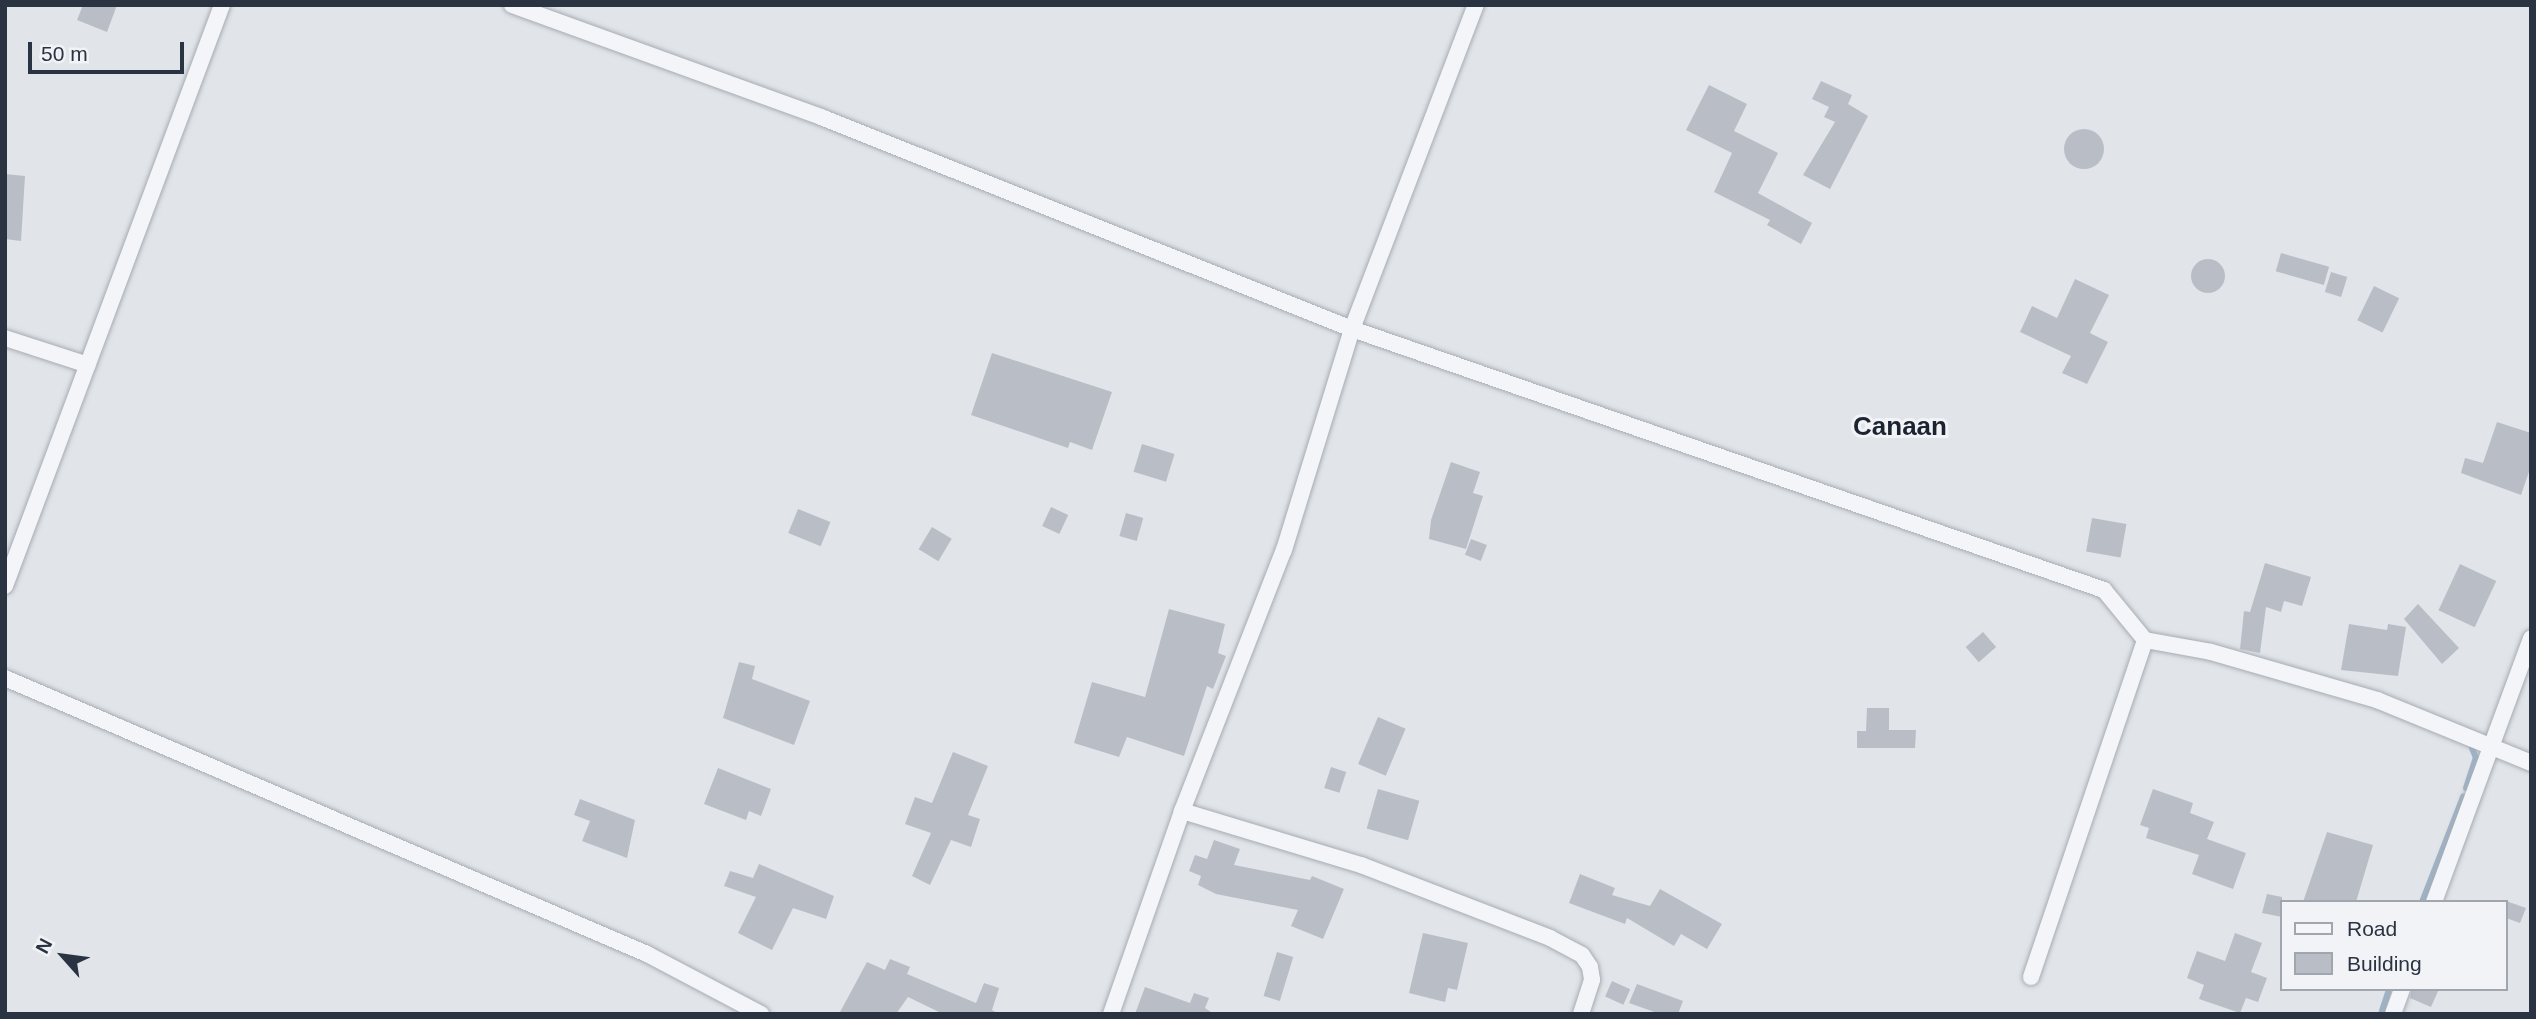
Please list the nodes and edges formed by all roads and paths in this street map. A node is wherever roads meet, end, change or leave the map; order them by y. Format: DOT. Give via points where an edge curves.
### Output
graph roads {
  1 [pos="222,5"];
  2 [pos="512,5"];
  3 [pos="1476,5"];
  4 [pos="1352,329"];
  5 [pos="5,338"];
  6 [pos="88,365"];
  7 [pos="5,586"];
  8 [pos="2531,638"];
  9 [pos="2145,639"];
  10 [pos="5,678"];
  11 [pos="2490,747"];
  12 [pos="2531,763"];
  13 [pos="1182,811"];
  14 [pos="2435,900"];
  15 [pos="2031,977"];
  16 [pos="2402,991"];
  17 [pos="2397,1013"];
  18 [pos="761,1014"];
  19 [pos="1111,1014"];
  20 [pos="1581,1014"];
  1 -- 6 [label="street"];
  2 -- 4 [label="street" via="821,117"];
  3 -- 4 [label="street"];
  4 -- 9 [label="street" via="2104,590"];
  4 -- 13 [label="street" via="1284,550"];
  5 -- 6 [label="street"];
  6 -- 7 [label="street"];
  8 -- 11 [label="street"];
  9 -- 11 [label="street" via="2211,652 2377,700"];
  9 -- 15 [label="street"];
  10 -- 18 [label="street" via="647,954"];
  11 -- 12 [label="street"];
  11 -- 14 [label="street"];
  13 -- 19 [label="street"];
  13 -- 20 [label="street" via="1361,865 1550,938 1582,955 1590,967 1592,980"];
  16 -- 17 [label="street"];
}
